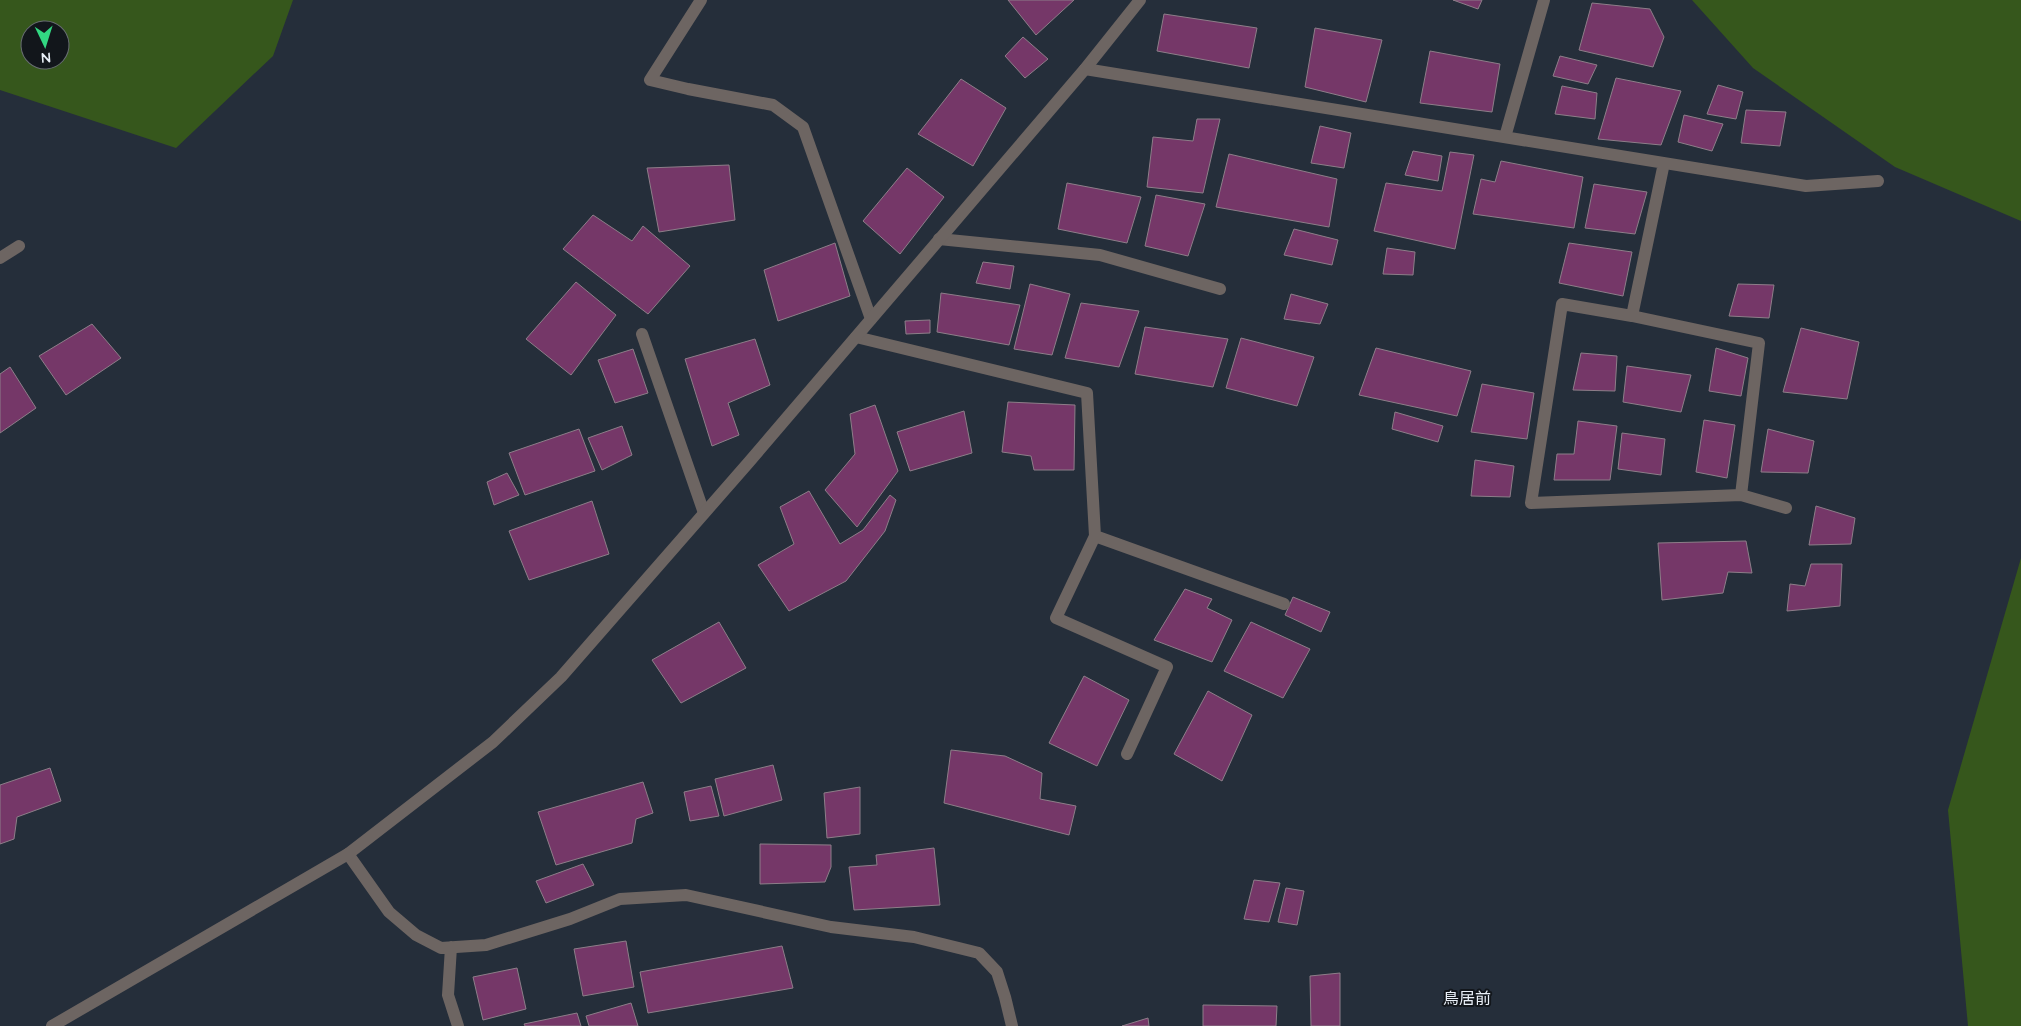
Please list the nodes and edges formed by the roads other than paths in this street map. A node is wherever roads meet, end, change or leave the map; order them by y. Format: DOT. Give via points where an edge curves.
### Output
graph roads {
  1 [pos="701,0"];
  2 [pos="1140,0"];
  3 [pos="1544,0"];
  4 [pos="1085,69"];
  5 [pos="1505,137"];
  6 [pos="1664,163"];
  7 [pos="1878,181"];
  8 [pos="939,240"];
  9 [pos="19,246"];
  10 [pos="0,258"];
  11 [pos="1220,290"];
  12 [pos="1632,316"];
  13 [pos="871,319"];
  14 [pos="642,334"];
  15 [pos="856,337"];
  16 [pos="1741,495"];
  17 [pos="1786,508"];
  18 [pos="704,513"];
  19 [pos="1095,536"];
  20 [pos="1284,604"];
  21 [pos="1127,754"];
  22 [pos="348,854"];
  23 [pos="451,947"];
  24 [pos="52,1026"];
  25 [pos="458,1026"];
  26 [pos="1012,1026"];
  1 -- 13 [label="street" via="650,80 773,105 803,127"];
  2 -- 4 [label="street"];
  3 -- 5 [label="street"];
  4 -- 5 [label="street"];
  4 -- 8 [label="street"];
  5 -- 6 [label="street"];
  6 -- 7 [label="street" via="1806,186"];
  6 -- 12 [label="street"];
  8 -- 11 [label="street" via="1100,255"];
  8 -- 13 [label="street"];
  9 -- 10 [label="street"];
  12 -- 16 [label="street" via="1759,342"];
  12 -- 16 [label="street" via="1562,304 1532,503"];
  13 -- 15 [label="street"];
  14 -- 18 [label="street"];
  15 -- 18 [label="street"];
  15 -- 19 [label="street" via="1087,393"];
  16 -- 17 [label="street"];
  18 -- 22 [label="street" via="560,677 493,742"];
  19 -- 20 [label="street"];
  19 -- 21 [label="street" via="1056,618 1166,667"];
  22 -- 23 [label="street" via="389,912 416,935 441,948"];
  22 -- 24 [label="street"];
  23 -- 25 [label="street" via="448,995"];
  23 -- 26 [label="street" via="486,945 570,919 620,899 686,895 831,927 914,938 979,953 997,972"];
}
